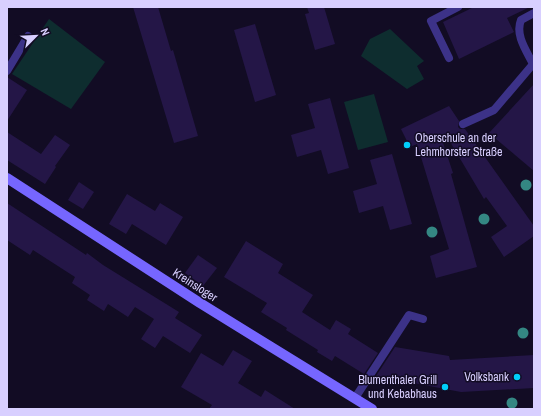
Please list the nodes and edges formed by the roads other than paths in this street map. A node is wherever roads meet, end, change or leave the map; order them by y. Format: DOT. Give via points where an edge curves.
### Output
graph roads {
  1 [pos="458,7"];
  2 [pos="534,13"];
  3 [pos="28,36"];
  4 [pos="449,58"];
  5 [pos="534,64"];
  6 [pos="7,71"];
  7 [pos="464,124"];
  8 [pos="7,178"];
  9 [pos="423,319"];
  10 [pos="355,398"];
  11 [pos="372,409"];
  1 -- 4 [label="lane" via="431,21"];
  2 -- 5 [label="lane" via="521,20 519,26 519,34"];
  3 -- 6 [label="lane"];
  5 -- 7 [label="lane" via="494,110"];
  8 -- 10 [label="main road, Kreinsloger" via="200,303"];
  9 -- 10 [label="lane" via="409,315"];
  10 -- 11 [label="main road, Kreinsloger"];
}
